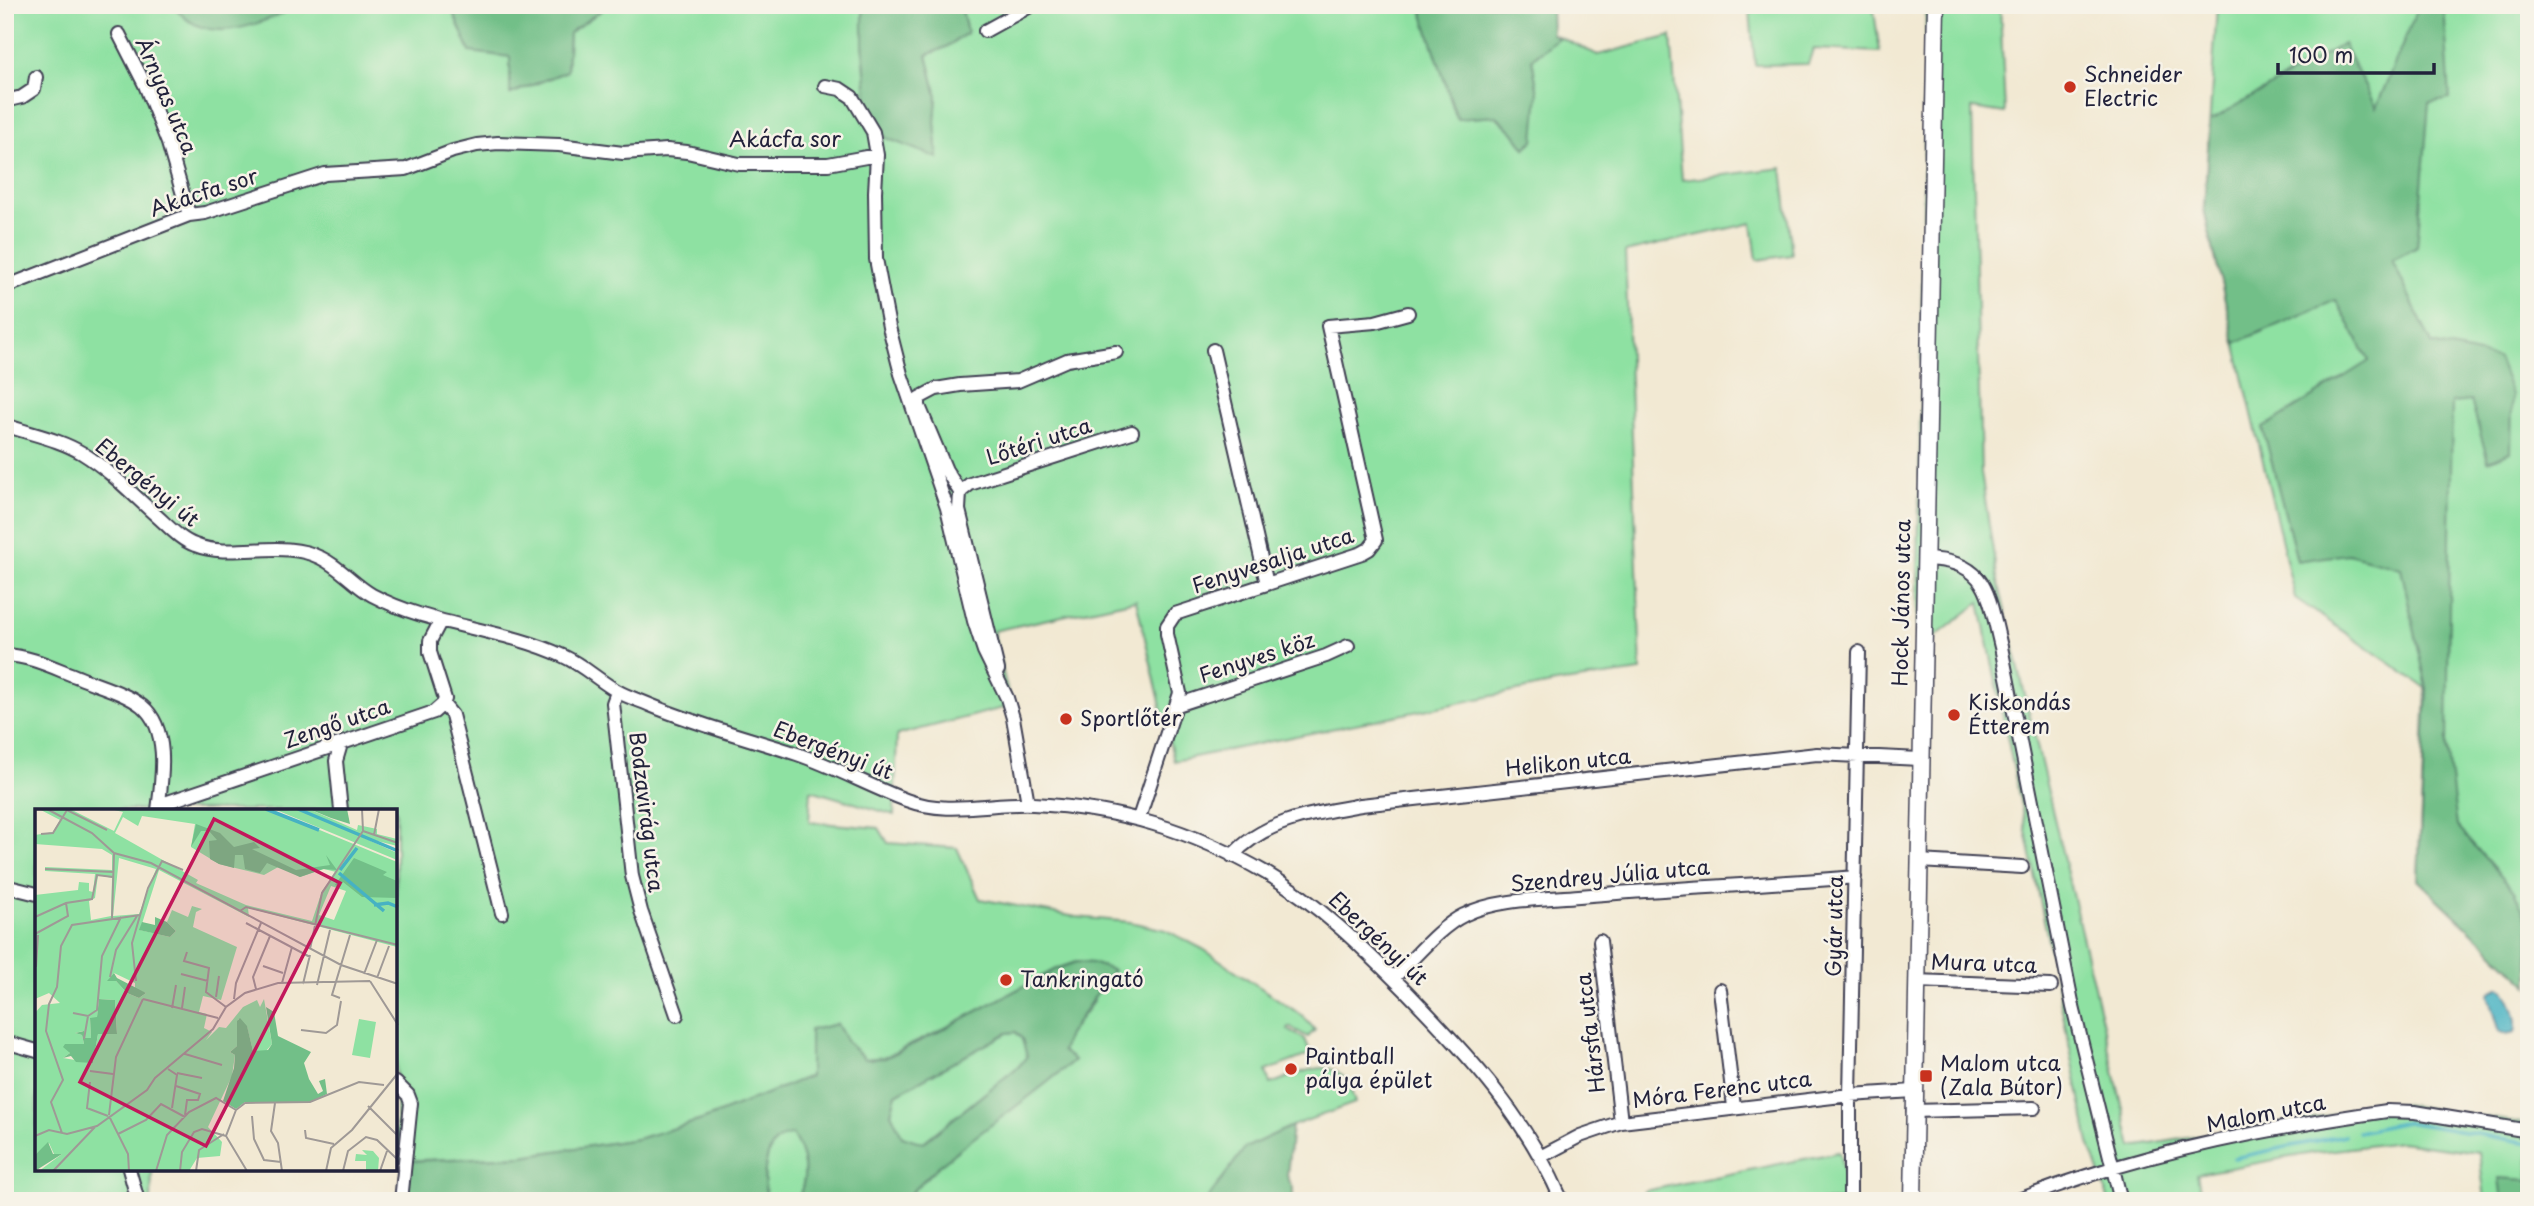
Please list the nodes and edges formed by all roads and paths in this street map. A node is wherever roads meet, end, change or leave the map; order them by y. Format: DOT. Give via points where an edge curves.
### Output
graph roads {
  1 [pos="1032,5"];
  2 [pos="1936,5"];
  3 [pos="985,32"];
  4 [pos="119,34"];
  5 [pos="36,78"];
  6 [pos="825,86"];
  7 [pos="5,101"];
  8 [pos="877,155"];
  9 [pos="189,215"];
  10 [pos="5,287"];
  11 [pos="1409,313"];
  12 [pos="1213,350"];
  13 [pos="1116,352"];
  14 [pos="5,425"];
  15 [pos="1132,432"];
  16 [pos="960,492"];
  17 [pos="1924,559"];
  18 [pos="1267,584"];
  19 [pos="440,622"];
  20 [pos="1348,646"];
  21 [pos="1859,652"];
  22 [pos="5,655"];
  23 [pos="996,677"];
  24 [pos="617,692"];
  25 [pos="443,704"];
  26 [pos="1177,705"];
  27 [pos="341,744"];
  28 [pos="1858,756"];
  29 [pos="1920,759"];
  30 [pos="1028,803"];
  31 [pos="158,808"];
  32 [pos="341,809"];
  33 [pos="1139,818"];
  34 [pos="1232,856"];
  35 [pos="1919,861"];
  36 [pos="2022,867"];
  37 [pos="1855,877"];
  38 [pos="5,886"];
  39 [pos="35,894"];
  40 [pos="502,914"];
  41 [pos="1600,941"];
  42 [pos="1393,978"];
  43 [pos="1916,981"];
  44 [pos="2051,986"];
  45 [pos="1720,990"];
  46 [pos="677,1015"];
  47 [pos="5,1042"];
  48 [pos="35,1050"];
  49 [pos="397,1084"];
  50 [pos="1914,1091"];
  51 [pos="1850,1094"];
  52 [pos="1734,1107"];
  53 [pos="2034,1108"];
  54 [pos="1913,1111"];
  55 [pos="1621,1122"];
  56 [pos="2529,1131"];
  57 [pos="1542,1156"];
  58 [pos="2113,1169"];
  59 [pos="130,1171"];
  60 [pos="138,1201"];
  61 [pos="401,1201"];
  62 [pos="1562,1201"];
  63 [pos="1850,1201"];
  64 [pos="1913,1201"];
  65 [pos="2016,1201"];
  66 [pos="2121,1201"];
  1 -- 3 [label="street"];
  2 -- 17 [label="main road, Hock János utca"];
  4 -- 9 [label="street, Árnyas utca" via="168,143"];
  5 -- 7 [label="street" via="34,89"];
  6 -- 8 [label="street" via="852,97 873,132"];
  8 -- 9 [label="street, Akácfa sor" via="828,164 739,164 677,151 623,153 488,144 453,151 406,169 325,174"];
  8 -- 23 [label="street" via="876,259 888,327 947,508 974,621"];
  9 -- 10 [label="street, Akácfa sor"];
  11 -- 18 [label="street, Fenyvesalja utca" via="1328,326 1376,540 1362,553"];
  12 -- 18 [label="street"];
  13 -- 16 [label="street" via="1067,360 1018,380 960,385 919,398 946,470"];
  14 -- 19 [label="street, Ebergényi út" via="82,453 197,546 293,550 319,556 371,594"];
  15 -- 16 [label="street, Lőtéri utca" via="970,484"];
  16 -- 23 [label="street" via="959,510 998,667"];
  17 -- 29 [label="main road, Hock János utca"];
  17 -- 58 [label="street" via="1958,564 1986,588 2073,1007"];
  18 -- 26 [label="street, Fenyvesalja utca" via="1182,611 1170,620 1167,634 1179,684"];
  19 -- 24 [label="street, Ebergényi út" via="563,656"];
  19 -- 25 [label="street" via="430,652"];
  20 -- 26 [label="street, Fenyves köz"];
  21 -- 28 [label="street, Gyár utca"];
  22 -- 31 [label="street" via="44,663 143,707 160,741"];
  23 -- 30 [label="street" via="1013,718"];
  24 -- 30 [label="street, Ebergényi út" via="818,762 923,805 966,808"];
  24 -- 46 [label="street, Bodzavirág utca" via="613,703 632,876"];
  25 -- 27 [label="street, Zengő utca" via="433,712"];
  25 -- 40 [label="street" via="452,715"];
  26 -- 33 [label="street, Fenyvesalja utca"];
  27 -- 31 [label="street, Zengő utca"];
  27 -- 32 [label="street" via="336,761"];
  28 -- 29 [label="street, Helikon utca"];
  28 -- 34 [label="street, Helikon utca" via="1817,754 1360,805 1270,828"];
  28 -- 37 [label="street, Gyár utca"];
  29 -- 35 [label="main road, Hock János utca"];
  30 -- 33 [label="street, Ebergényi út"];
  33 -- 34 [label="street, Ebergényi út"];
  34 -- 42 [label="street, Ebergényi út" via="1320,910"];
  35 -- 36 [label="street"];
  35 -- 43 [label="main road, Hock János utca"];
  37 -- 42 [label="street, Szendrey Júlia utca" via="1535,900 1478,909 1450,925"];
  37 -- 51 [label="street, Gyár utca"];
  38 -- 39 [label="street"];
  41 -- 55 [label="street, Hársfa utca"];
  42 -- 57 [label="street, Ebergényi út" via="1488,1078"];
  43 -- 44 [label="street, Mura utca"];
  43 -- 50 [label="main road, Hock János utca"];
  45 -- 52 [label="street"];
  47 -- 48 [label="street"];
  49 -- 61 [label="street" via="411,1104"];
  50 -- 51 [label="street, Móra Ferenc utca"];
  50 -- 54 [label="main road, Hock János utca"];
  51 -- 52 [label="street, Móra Ferenc utca"];
  51 -- 63 [label="street, Gyár utca"];
  52 -- 55 [label="street, Móra Ferenc utca"];
  53 -- 54 [label="street"];
  54 -- 64 [label="main road, Hock János utca"];
  55 -- 57 [label="street, Móra Ferenc utca"];
  56 -- 58 [label="street, Malom utca" via="2387,1111 2216,1143"];
  57 -- 62 [label="street, Ebergényi út"];
  58 -- 65 [label="street, Malom utca"];
  58 -- 66 [label="street"];
  59 -- 60 [label="street"];
}
